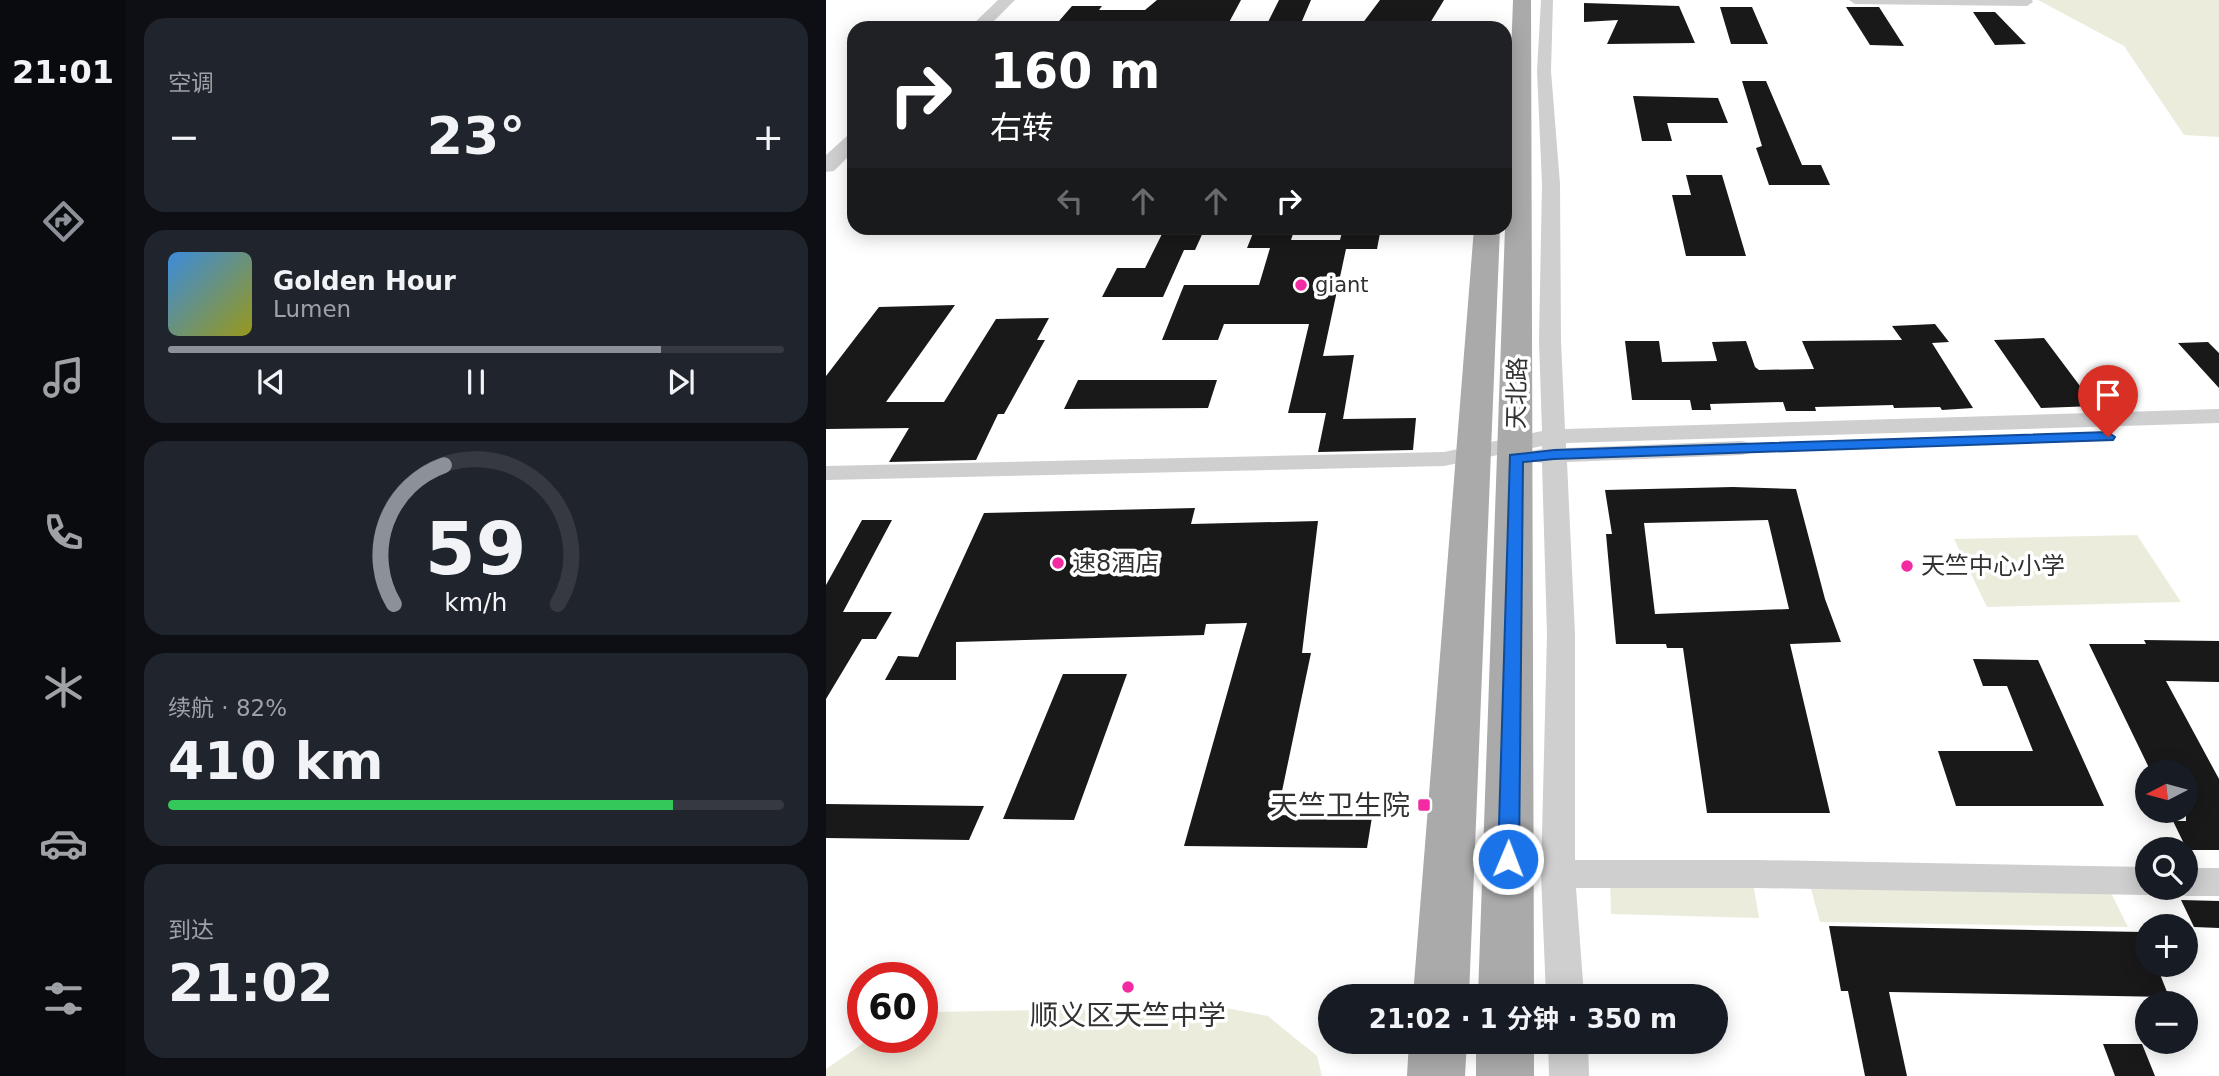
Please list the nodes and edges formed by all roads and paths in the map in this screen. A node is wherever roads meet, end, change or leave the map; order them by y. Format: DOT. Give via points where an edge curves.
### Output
graph roads {
  1 [pos="1007,0"];
  2 [pos="1522,0"];
  3 [pos="1547,0"];
  4 [pos="1855,0"];
  5 [pos="2026,2"];
  6 [pos="984,21"];
  7 [pos="847,146"];
  8 [pos="826,166"];
  9 [pos="1487,235"];
  10 [pos="2219,416"];
  11 [pos="2219,433"];
  12 [pos="1554,445"];
  13 [pos="1516,450"];
  14 [pos="1471,455"];
  15 [pos="826,473"];
  16 [pos="1559,874"];
  17 [pos="2135,881"];
  18 [pos="2198,882"];
  19 [pos="2219,882"];
  20 [pos="1442,984"];
  21 [pos="1506,984"];
  22 [pos="1564,984"];
  23 [pos="1437,1054"];
  24 [pos="1505,1054"];
  25 [pos="1569,1054"];
  26 [pos="1436,1076"];
  27 [pos="1505,1076"];
  28 [pos="1570,1076"];
  1 -- 6 [label="street"];
  2 -- 13 [label="main road, 天北路"];
  3 -- 12 [label="street" via="1544,71 1551,184"];
  4 -- 5 [label="street"];
  7 -- 8 [label="street"];
  9 -- 14 [label="main road, 天北路"];
  10 -- 12 [label="street"];
  11 -- 12 [label="street"];
  12 -- 13 [label="street"];
  12 -- 16 [label="street" via="1561,634"];
  13 -- 14 [label="street"];
  13 -- 21 [label="main road, 天北路"];
  14 -- 15 [label="street"];
  14 -- 20 [label="main road, 天北路"];
  16 -- 17 [label="street"];
  16 -- 22 [label="street"];
  18 -- 19 [label="street"];
  23 -- 26 [label="main road"];
  24 -- 27 [label="main road"];
  25 -- 28 [label="street"];
}
